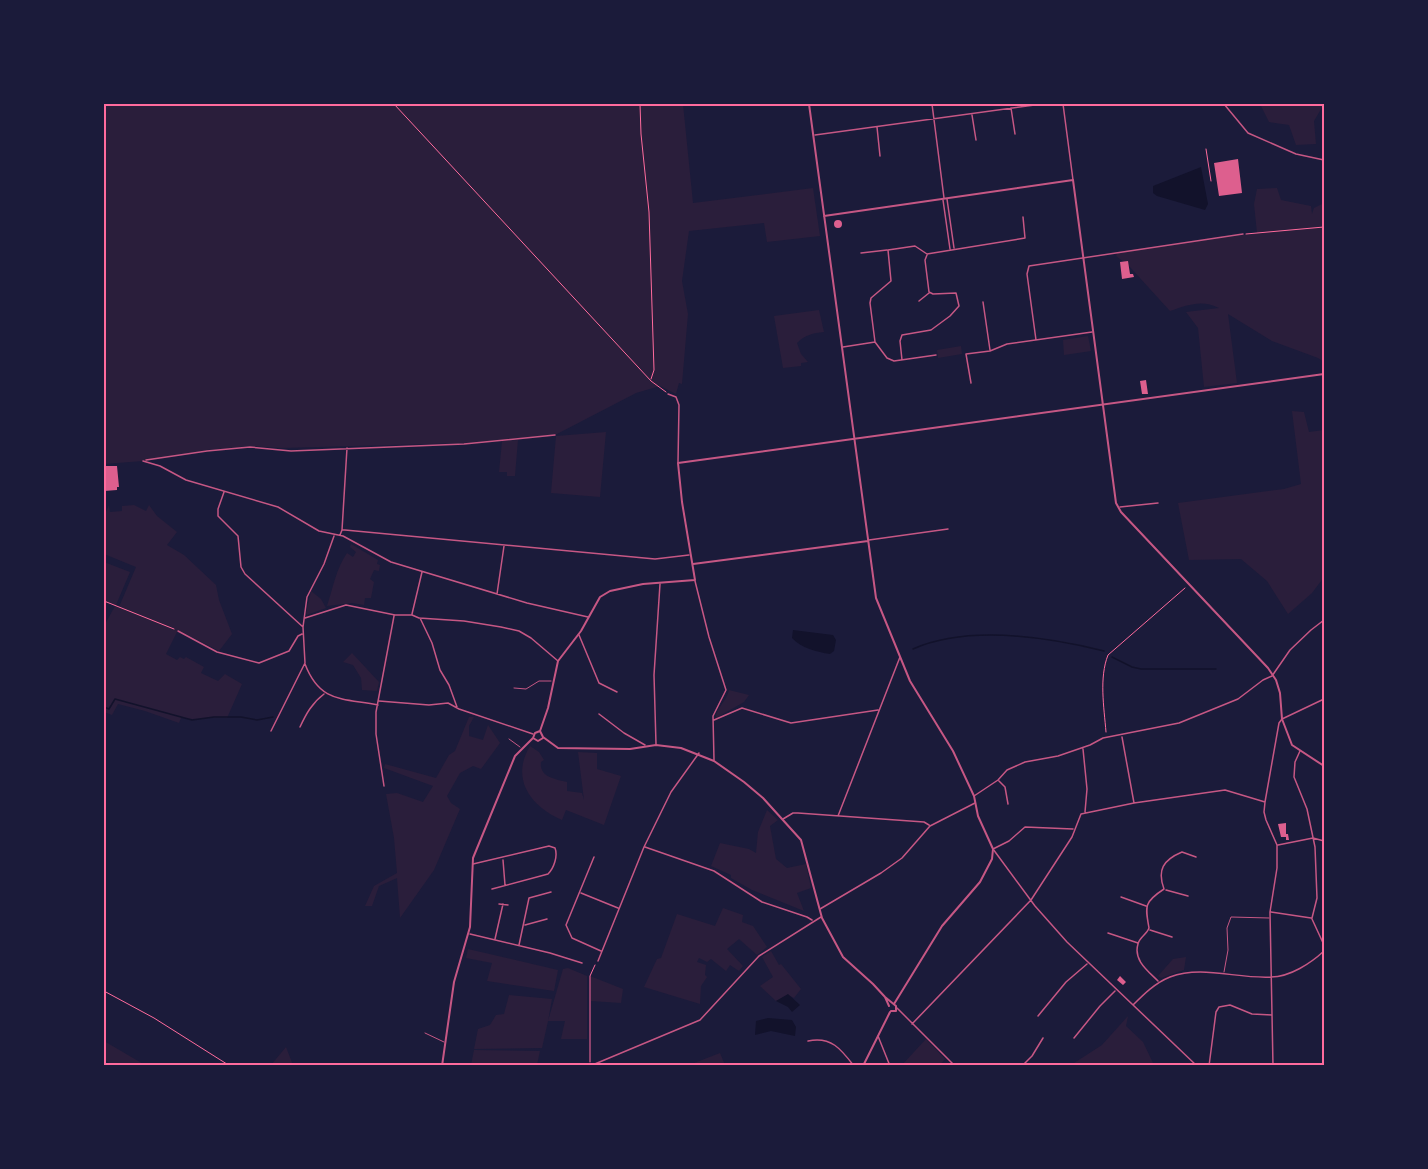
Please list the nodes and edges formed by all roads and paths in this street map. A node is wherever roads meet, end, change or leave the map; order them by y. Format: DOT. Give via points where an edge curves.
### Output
graph roads {
  1 [pos="394,104"];
  2 [pos="640,104"];
  3 [pos="809,104"];
  4 [pos="932,104"];
  5 [pos="1042,104"];
  6 [pos="1063,104"];
  7 [pos="1224,104"];
  8 [pos="1011,108"];
  9 [pos="972,114"];
  10 [pos="934,119"];
  11 [pos="876,126"];
  12 [pos="1015,134"];
  13 [pos="813,136"];
  14 [pos="976,140"];
  15 [pos="1206,149"];
  16 [pos="880,156"];
  17 [pos="1324,160"];
  18 [pos="1073,180"];
  19 [pos="1211,181"];
  20 [pos="945,199"];
  21 [pos="824,216"];
  22 [pos="1023,217"];
  23 [pos="1324,227"];
  24 [pos="1243,234"];
  25 [pos="952,249"];
  26 [pos="888,250"];
  27 [pos="861,253"];
  28 [pos="927,254"];
  29 [pos="1084,257"];
  30 [pos="929,292"];
  31 [pos="919,301"];
  32 [pos="984,302"];
  33 [pos="1093,332"];
  34 [pos="1036,340"];
  35 [pos="875,342"];
  36 [pos="843,347"];
  37 [pos="990,351"];
  38 [pos="936,355"];
  39 [pos="902,360"];
  40 [pos="1324,374"];
  41 [pos="651,381"];
  42 [pos="971,383"];
  43 [pos="668,394"];
  44 [pos="1102,405"];
  45 [pos="555,435"];
  46 [pos="853,438"];
  47 [pos="347,448"];
  48 [pos="678,463"];
  49 [pos="225,491"];
  50 [pos="1158,503"];
  51 [pos="1118,508"];
  52 [pos="948,529"];
  53 [pos="342,531"];
  54 [pos="335,535"];
  55 [pos="340,536"];
  56 [pos="868,541"];
  57 [pos="504,545"];
  58 [pos="690,555"];
  59 [pos="692,564"];
  60 [pos="422,572"];
  61 [pos="695,580"];
  62 [pos="659,583"];
  63 [pos="1188,585"];
  64 [pos="496,595"];
  65 [pos="104,601"];
  66 [pos="394,615"];
  67 [pos="412,615"];
  68 [pos="589,617"];
  69 [pos="305,618"];
  70 [pos="419,618"];
  71 [pos="1324,620"];
  72 [pos="303,627"];
  73 [pos="178,631"];
  74 [pos="303,634"];
  75 [pos="578,634"];
  76 [pos="900,657"];
  77 [pos="558,661"];
  78 [pos="305,663"];
  79 [pos="1272,676"];
  80 [pos="553,681"];
  81 [pos="514,688"];
  82 [pos="617,692"];
  83 [pos="324,693"];
  84 [pos="1324,699"];
  85 [pos="379,700"];
  86 [pos="378,705"];
  87 [pos="457,708"];
  88 [pos="878,710"];
  89 [pos="599,714"];
  90 [pos="1282,719"];
  91 [pos="713,720"];
  92 [pos="300,727"];
  93 [pos="271,731"];
  94 [pos="540,731"];
  95 [pos="533,736"];
  96 [pos="1122,736"];
  97 [pos="543,737"];
  98 [pos="1106,737"];
  99 [pos="509,740"];
  100 [pos="656,745"];
  101 [pos="645,746"];
  102 [pos="522,748"];
  103 [pos="1083,748"];
  104 [pos="1300,751"];
  105 [pos="699,753"];
  106 [pos="714,761"];
  107 [pos="1324,766"];
  108 [pos="998,780"];
  109 [pos="384,786"];
  110 [pos="974,796"];
  111 [pos="1264,802"];
  112 [pos="975,803"];
  113 [pos="1134,803"];
  114 [pos="1008,804"];
  115 [pos="1085,812"];
  116 [pos="838,816"];
  117 [pos="783,819"];
  118 [pos="930,826"];
  119 [pos="1074,829"];
  120 [pos="1313,838"];
  121 [pos="1324,841"];
  122 [pos="1277,845"];
  123 [pos="644,847"];
  124 [pos="993,849"];
  125 [pos="594,857"];
  126 [pos="1196,857"];
  127 [pos="502,858"];
  128 [pos="473,864"];
  129 [pos="505,886"];
  130 [pos="1164,889"];
  131 [pos="492,890"];
  132 [pos="551,892"];
  133 [pos="579,892"];
  134 [pos="1188,896"];
  135 [pos="1121,897"];
  136 [pos="1031,900"];
  137 [pos="499,904"];
  138 [pos="503,904"];
  139 [pos="508,905"];
  140 [pos="1146,906"];
  141 [pos="619,908"];
  142 [pos="819,909"];
  143 [pos="1270,912"];
  144 [pos="821,916"];
  145 [pos="1270,918"];
  146 [pos="1312,918"];
  147 [pos="547,919"];
  148 [pos="812,921"];
  149 [pos="523,927"];
  150 [pos="1148,930"];
  151 [pos="1108,933"];
  152 [pos="468,934"];
  153 [pos="1172,937"];
  154 [pos="495,940"];
  155 [pos="1138,944"];
  156 [pos="1324,945"];
  157 [pos="519,946"];
  158 [pos="602,951"];
  159 [pos="1324,951"];
  160 [pos="598,961"];
  161 [pos="582,963"];
  162 [pos="1088,963"];
  163 [pos="1223,974"];
  164 [pos="1273,978"];
  165 [pos="1159,982"];
  166 [pos="1116,990"];
  167 [pos="104,991"];
  168 [pos="885,997"];
  169 [pos="893,1004"];
  170 [pos="1132,1005"];
  171 [pos="889,1006"];
  172 [pos="897,1008"];
  173 [pos="892,1012"];
  174 [pos="902,1015"];
  175 [pos="1272,1015"];
  176 [pos="1038,1016"];
  177 [pos="912,1024"];
  178 [pos="424,1033"];
  179 [pos="878,1035"];
  180 [pos="1043,1038"];
  181 [pos="1074,1038"];
  182 [pos="808,1041"];
  183 [pos="445,1042"];
  184 [pos="1196,1064"];
  185 [pos="230,1065"];
  186 [pos="441,1065"];
  187 [pos="591,1065"];
  188 [pos="854,1065"];
  189 [pos="863,1065"];
  190 [pos="890,1065"];
  191 [pos="956,1065"];
  192 [pos="1022,1065"];
  193 [pos="1209,1065"];
  194 [pos="1273,1065"];
  1 -- 41 [label="path"];
  2 -- 41 [label="path" via="653,289"];
  3 -- 13 [label="street"];
  4 -- 10 [label="street"];
  5 -- 8 [label="street"];
  6 -- 18 [label="street"];
  7 -- 17 [label="street" via="1248,133 1296,154"];
  8 -- 9 [label="street"];
  8 -- 12 [label="street"];
  9 -- 10 [label="street"];
  9 -- 14 [label="street"];
  10 -- 11 [label="street"];
  10 -- 20 [label="street"];
  11 -- 13 [label="street"];
  11 -- 16 [label="street"];
  13 -- 21 [label="street"];
  15 -- 19 [label="path"];
  18 -- 20 [label="street"];
  18 -- 29 [label="street"];
  20 -- 21 [label="street"];
  20 -- 25 [label="street"];
  21 -- 36 [label="street"];
  22 -- 25 [label="street" via="1025,238"];
  23 -- 24 [label="path"];
  24 -- 29 [label="street"];
  25 -- 28 [label="street"];
  26 -- 27 [label="street"];
  26 -- 28 [label="street" via="915,246"];
  26 -- 35 [label="street" via="891,281 870,303"];
  28 -- 30 [label="street"];
  29 -- 33 [label="street"];
  29 -- 34 [label="street" via="1029,266"];
  30 -- 31 [label="street"];
  30 -- 39 [label="street" via="956,293 958,308 931,330 902,335"];
  32 -- 37 [label="street"];
  33 -- 34 [label="street"];
  33 -- 44 [label="street"];
  34 -- 37 [label="street"];
  35 -- 36 [label="street"];
  35 -- 39 [label="street" via="889,360"];
  36 -- 46 [label="street"];
  37 -- 42 [label="street" via="966,354"];
  38 -- 39 [label="street"];
  40 -- 44 [label="street"];
  41 -- 43 [label="path"];
  43 -- 48 [label="street" via="676,397 680,410"];
  44 -- 46 [label="street"];
  44 -- 51 [label="street"];
  45 -- 47 [label="street" via="483,443"];
  46 -- 48 [label="street"];
  46 -- 56 [label="street"];
  47 -- 49 [label="street" via="291,451 250,447 142,461"];
  47 -- 53 [label="street"];
  48 -- 58 [label="street"];
  49 -- 54 [label="street" via="278,507 319,531"];
  49 -- 72 [label="street" via="218,516 238,536 245,574"];
  50 -- 51 [label="street"];
  51 -- 63 [label="street"];
  52 -- 56 [label="street"];
  53 -- 55 [label="street"];
  53 -- 57 [label="street"];
  54 -- 55 [label="street"];
  54 -- 69 [label="street" via="308,593"];
  55 -- 60 [label="street" via="390,562"];
  56 -- 59 [label="street"];
  56 -- 76 [label="street" via="876,598"];
  57 -- 58 [label="street" via="655,559"];
  57 -- 64 [label="street"];
  58 -- 59 [label="street"];
  59 -- 61 [label="street"];
  60 -- 64 [label="street"];
  60 -- 67 [label="street"];
  61 -- 62 [label="street"];
  61 -- 91 [label="street" via="726,690"];
  62 -- 68 [label="street" via="607,592"];
  62 -- 100 [label="street" via="654,675"];
  63 -- 79 [label="street"];
  63 -- 98 [label="path" via="1108,655 1103,697"];
  64 -- 68 [label="street"];
  65 -- 73 [label="path"];
  66 -- 67 [label="street"];
  66 -- 69 [label="street" via="346,605"];
  66 -- 85 [label="street"];
  67 -- 70 [label="street"];
  68 -- 75 [label="street"];
  69 -- 72 [label="street"];
  70 -- 77 [label="street" via="464,621 519,632"];
  70 -- 87 [label="street"];
  71 -- 79 [label="street" via="1290,650"];
  72 -- 74 [label="street"];
  73 -- 74 [label="street" via="217,652 259,663 289,651"];
  74 -- 78 [label="street"];
  75 -- 77 [label="street"];
  75 -- 82 [label="street" via="599,683"];
  76 -- 88 [label="street"];
  76 -- 110 [label="street"];
  77 -- 80 [label="street"];
  78 -- 83 [label="street"];
  78 -- 93 [label="street"];
  79 -- 90 [label="street" via="1280,693"];
  79 -- 96 [label="street" via="1215,710"];
  80 -- 81 [label="lane" via="543,680 526,689"];
  80 -- 94 [label="street"];
  83 -- 86 [label="street"];
  83 -- 92 [label="street" via="316,699"];
  84 -- 90 [label="street"];
  85 -- 86 [label="street"];
  85 -- 87 [label="street" via="448,703"];
  86 -- 109 [label="street" via="376,734"];
  87 -- 95 [label="street"];
  88 -- 91 [label="street" via="791,723 742,708"];
  88 -- 116 [label="street"];
  89 -- 101 [label="street"];
  90 -- 104 [label="street" via="1292,745"];
  90 -- 111 [label="street"];
  91 -- 106 [label="street"];
  94 -- 95 [label="street"];
  94 -- 97 [label="street"];
  95 -- 97 [label="street" via="539,741"];
  95 -- 102 [label="street"];
  96 -- 98 [label="street"];
  96 -- 113 [label="street"];
  97 -- 101 [label="street" via="558,748"];
  98 -- 103 [label="street"];
  99 -- 102 [label="lane"];
  100 -- 101 [label="street"];
  100 -- 105 [label="street"];
  102 -- 128 [label="street" via="515,756"];
  103 -- 108 [label="street" via="1025,762 1007,770"];
  103 -- 115 [label="street"];
  104 -- 107 [label="street"];
  104 -- 120 [label="street" via="1294,777 1307,808"];
  105 -- 106 [label="street"];
  105 -- 123 [label="street" via="671,792"];
  106 -- 117 [label="street" via="757,793"];
  108 -- 110 [label="street"];
  108 -- 114 [label="street" via="1005,787"];
  110 -- 112 [label="street"];
  111 -- 113 [label="street" via="1225,790"];
  111 -- 122 [label="street" via="1266,820"];
  112 -- 118 [label="street"];
  112 -- 124 [label="street"];
  113 -- 115 [label="street"];
  115 -- 119 [label="street"];
  116 -- 117 [label="street" via="793,813"];
  116 -- 118 [label="street" via="924,822"];
  117 -- 142 [label="street" via="802,842"];
  118 -- 142 [label="street" via="902,858"];
  119 -- 124 [label="street" via="1025,827 1009,842"];
  119 -- 136 [label="street"];
  120 -- 121 [label="street"];
  120 -- 122 [label="street"];
  120 -- 146 [label="street" via="1317,898"];
  122 -- 143 [label="street"];
  123 -- 141 [label="street"];
  123 -- 148 [label="street" via="713,870 762,902"];
  124 -- 136 [label="street"];
  124 -- 169 [label="street" via="980,882 942,926"];
  125 -- 133 [label="street"];
  126 -- 130 [label="street" via="1182,852 1165,864 1160,871"];
  127 -- 128 [label="street"];
  127 -- 129 [label="street"];
  127 -- 129 [label="street" via="549,846 557,854 548,874"];
  128 -- 152 [label="street"];
  129 -- 131 [label="street"];
  130 -- 134 [label="street"];
  130 -- 140 [label="street"];
  132 -- 149 [label="street" via="529,898"];
  133 -- 141 [label="street"];
  133 -- 158 [label="street" via="568,932 578,943"];
  135 -- 140 [label="street"];
  136 -- 162 [label="street"];
  136 -- 177 [label="street"];
  137 -- 138 [label="street"];
  138 -- 139 [label="street"];
  138 -- 154 [label="street"];
  140 -- 150 [label="street"];
  141 -- 158 [label="street"];
  142 -- 144 [label="street"];
  143 -- 145 [label="street"];
  143 -- 146 [label="street"];
  144 -- 148 [label="street"];
  144 -- 168 [label="street" via="845,959"];
  145 -- 163 [label="lane" via="1231,917"];
  145 -- 164 [label="street"];
  146 -- 156 [label="street"];
  147 -- 149 [label="street"];
  148 -- 187 [label="street" via="759,956 700,1020"];
  149 -- 157 [label="street"];
  150 -- 153 [label="street"];
  150 -- 155 [label="street"];
  151 -- 155 [label="street"];
  152 -- 154 [label="street"];
  152 -- 183 [label="street" via="455,974"];
  154 -- 157 [label="street"];
  155 -- 165 [label="street" via="1139,963"];
  157 -- 161 [label="street"];
  158 -- 160 [label="street"];
  159 -- 164 [label="street" via="1311,962"];
  160 -- 187 [label="path" via="590,976"];
  162 -- 166 [label="street"];
  162 -- 176 [label="street"];
  163 -- 164 [label="street"];
  163 -- 165 [label="street" via="1192,972"];
  164 -- 175 [label="street"];
  165 -- 170 [label="street"];
  166 -- 170 [label="street"];
  166 -- 181 [label="street"];
  167 -- 185 [label="path"];
  168 -- 169 [label="street"];
  168 -- 171 [label="street"];
  169 -- 171 [label="street"];
  169 -- 172 [label="street"];
  170 -- 184 [label="street"];
  171 -- 173 [label="street"];
  172 -- 173 [label="street"];
  172 -- 174 [label="street"];
  173 -- 174 [label="street"];
  173 -- 179 [label="street"];
  174 -- 177 [label="street"];
  175 -- 193 [label="street" via="1221,1005 1216,1012"];
  175 -- 194 [label="street"];
  177 -- 191 [label="street"];
  178 -- 183 [label="lane"];
  179 -- 189 [label="street"];
  179 -- 190 [label="street"];
  180 -- 192 [label="street"];
  182 -- 188 [label="street" via="832,1042"];
  183 -- 186 [label="street"];
}
